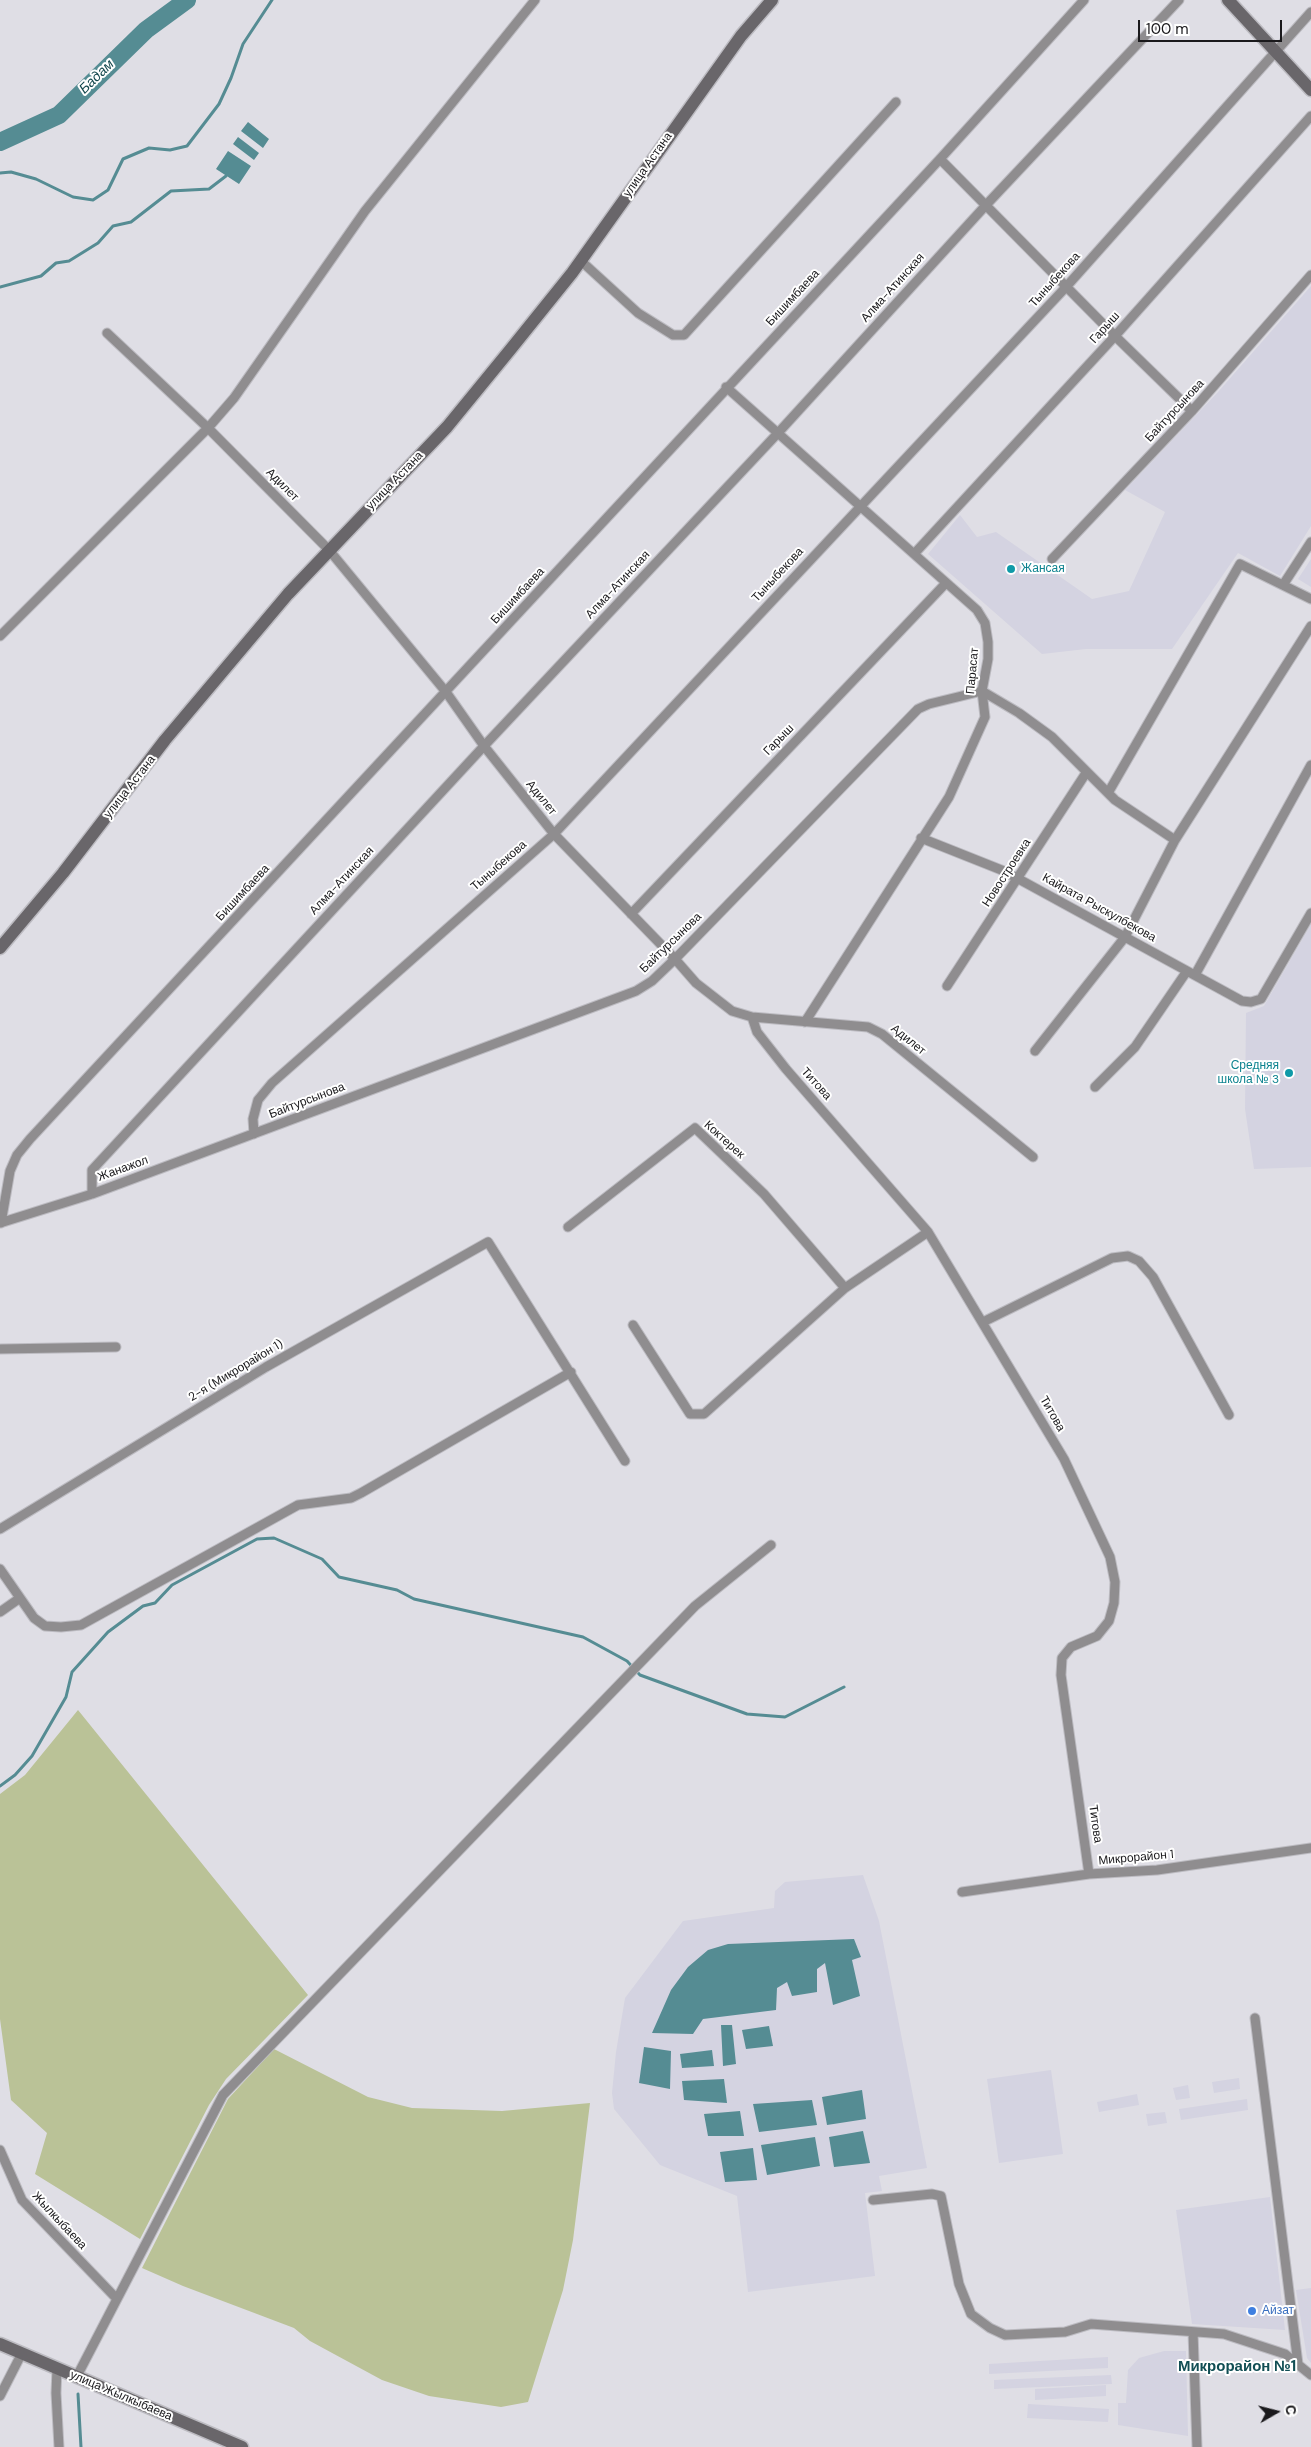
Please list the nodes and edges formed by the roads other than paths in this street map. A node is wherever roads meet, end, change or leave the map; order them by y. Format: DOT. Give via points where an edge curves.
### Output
graph roads {
  1 [pos="535,0"];
  2 [pos="772,0"];
  3 [pos="1084,0"];
  4 [pos="1179,0"];
  5 [pos="1228,0"];
  6 [pos="1311,12"];
  7 [pos="1274,52"];
  8 [pos="1311,90"];
  9 [pos="896,102"];
  10 [pos="1311,116"];
  11 [pos="940,159"];
  12 [pos="987,204"];
  13 [pos="580,260"];
  14 [pos="1311,275"];
  15 [pos="1066,287"];
  16 [pos="107,333"];
  17 [pos="1115,336"];
  18 [pos="726,387"];
  19 [pos="1192,411"];
  20 [pos="208,428"];
  21 [pos="778,433"];
  22 [pos="860,506"];
  23 [pos="1311,542"];
  24 [pos="329,550"];
  25 [pos="914,554"];
  26 [pos="1052,559"];
  27 [pos="946,583"];
  28 [pos="1283,585"];
  29 [pos="1311,599"];
  30 [pos="1311,626"];
  31 [pos="0,636"];
  32 [pos="982,691"];
  33 [pos="446,692"];
  34 [pos="484,746"];
  35 [pos="1311,765"];
  36 [pos="1086,772"];
  37 [pos="1108,793"];
  38 [pos="554,834"];
  39 [pos="921,838"];
  40 [pos="1175,840"];
  41 [pos="1018,878"];
  42 [pos="1311,913"];
  43 [pos="630,914"];
  44 [pos="1125,937"];
  45 [pos="0,948"];
  46 [pos="675,959"];
  47 [pos="1191,973"];
  48 [pos="947,986"];
  49 [pos="752,1017"];
  50 [pos="805,1022"];
  51 [pos="1035,1050"];
  52 [pos="1096,1087"];
  53 [pos="254,1134"];
  54 [pos="1033,1157"];
  55 [pos="92,1194"];
  56 [pos="0,1223"];
  57 [pos="568,1227"];
  58 [pos="928,1232"];
  59 [pos="845,1288"];
  60 [pos="983,1322"];
  61 [pos="633,1325"];
  62 [pos="116,1347"];
  63 [pos="0,1349"];
  64 [pos="571,1372"];
  65 [pos="1229,1415"];
  66 [pos="625,1460"];
  67 [pos="0,1529"];
  68 [pos="770,1545"];
  69 [pos="0,1569"];
  70 [pos="20,1598"];
  71 [pos="0,1612"];
  72 [pos="1311,1848"];
  73 [pos="1089,1874"];
  74 [pos="962,1892"];
  75 [pos="1255,2018"];
  76 [pos="0,2150"];
  77 [pos="873,2200"];
  78 [pos="116,2298"];
  79 [pos="1193,2332"];
  80 [pos="0,2344"];
  81 [pos="22,2353"];
  82 [pos="1298,2364"];
  83 [pos="57,2369"];
  84 [pos="1311,2375"];
  85 [pos="76,2378"];
  86 [pos="0,2396"];
  87 [pos="59,2447"];
  88 [pos="242,2447"];
  89 [pos="1197,2447"];
  1 -- 20 [label="street" via="365,211 234,398"];
  2 -- 13 [label="main road, улица Астана" via="735,44"];
  3 -- 11 [label="street, Бишимбаева"];
  4 -- 12 [label="street, Алма-Атинская"];
  5 -- 7 [label="main road"];
  6 -- 7 [label="street, Тыныбекова"];
  7 -- 8 [label="main road"];
  7 -- 15 [label="street, Тыныбекова"];
  9 -- 13 [label="street" via="684,335 673,336 638,313"];
  10 -- 17 [label="street, Гарыш"];
  11 -- 12 [label="street"];
  11 -- 18 [label="street, Бишимбаева"];
  12 -- 15 [label="street"];
  12 -- 21 [label="street, Алма-Атинская"];
  13 -- 24 [label="main road, улица Астана" via="447,427"];
  14 -- 19 [label="street, Байтурсынова"];
  15 -- 17 [label="street"];
  15 -- 22 [label="street, Тыныбекова"];
  16 -- 20 [label="street, Адилет"];
  17 -- 19 [label="street"];
  17 -- 25 [label="street, Гарыш"];
  18 -- 21 [label="street, Парасат"];
  18 -- 33 [label="street, Бишимбаева"];
  19 -- 26 [label="street, Байтурсынова"];
  20 -- 24 [label="street, Адилет"];
  20 -- 31 [label="street"];
  21 -- 22 [label="street, Парасат"];
  21 -- 34 [label="street, Алма-Атинская"];
  22 -- 25 [label="street, Парасат"];
  22 -- 38 [label="street, Тыныбекова"];
  23 -- 28 [label="street"];
  24 -- 33 [label="street, Адилет"];
  24 -- 45 [label="main road, улица Астана" via="165,740 63,873"];
  25 -- 27 [label="street, Парасат"];
  27 -- 32 [label="street, Парасат" via="977,610 985,623 988,659"];
  27 -- 43 [label="street, Гарыш"];
  28 -- 29 [label="street"];
  28 -- 37 [label="street" via="1240,564"];
  30 -- 40 [label="street"];
  32 -- 36 [label="street" via="1052,737"];
  32 -- 39 [label="street, Парасат" via="985,718 949,798"];
  32 -- 46 [label="street, Байтурсынова" via="929,704 918,710"];
  33 -- 34 [label="street, Адилет"];
  33 -- 56 [label="street, Бишимбаева" via="17,1155 10,1171"];
  34 -- 38 [label="street, Адилет"];
  34 -- 55 [label="street, Алма-Атинская" via="92,1170"];
  35 -- 47 [label="street"];
  36 -- 37 [label="street"];
  36 -- 41 [label="street, Новостроевка"];
  37 -- 40 [label="street"];
  38 -- 43 [label="street, Адилет"];
  38 -- 53 [label="street, Тыныбекова" via="272,1083 258,1100 253,1118"];
  39 -- 41 [label="street, Кайрата Рыскулбекова"];
  39 -- 50 [label="street, Парасат"];
  40 -- 44 [label="street"];
  41 -- 44 [label="street, Кайрата Рыскулбекова"];
  41 -- 48 [label="street, Новостроевка"];
  42 -- 47 [label="street, Кайрата Рыскулбекова" via="1261,999 1242,1001"];
  43 -- 46 [label="street, Адилет"];
  44 -- 47 [label="street, Кайрата Рыскулбекова"];
  44 -- 51 [label="street"];
  46 -- 49 [label="street, Адилет" via="713,998 732,1011"];
  46 -- 53 [label="street, Байтурсынова" via="636,991"];
  47 -- 52 [label="street" via="1135,1047"];
  49 -- 50 [label="street, Адилет"];
  49 -- 58 [label="street, Титова" via="757,1032 786,1069"];
  50 -- 54 [label="street, Адилет" via="868,1027 882,1034"];
  53 -- 55 [label="street, Жанажол"];
  55 -- 56 [label="street, Жанажол"];
  57 -- 59 [label="street, Коктерек" via="695,1128 764,1194"];
  58 -- 59 [label="street"];
  58 -- 60 [label="street, Титова"];
  59 -- 61 [label="street" via="704,1414 690,1414"];
  60 -- 65 [label="street" via="1112,1258 1128,1256 1139,1262 1152,1277"];
  60 -- 73 [label="street, Титова" via="1064,1459 1110,1557 1115,1575 1110,1621 1097,1636 1071,1647 1062,1658 1061,1675"];
  62 -- 63 [label="street"];
  64 -- 66 [label="street"];
  64 -- 67 [label="street, 2-я (Микрорайон 1)" via="488,1242 266,1367"];
  64 -- 70 [label="street" via="361,1493 351,1498 298,1505 81,1625 45,1626 34,1618"];
  68 -- 78 [label="street" via="695,1606 228,2090"];
  69 -- 70 [label="street"];
  70 -- 71 [label="street"];
  72 -- 73 [label="street, Микрорайон 1" via="1157,1870"];
  73 -- 74 [label="street, Микрорайон 1"];
  75 -- 82 [label="street"];
  76 -- 78 [label="street, Жылкыбаева" via="22,2200"];
  77 -- 79 [label="street" via="932,2194 941,2196 959,2284 971,2314 1005,2335 1066,2332 1091,2324"];
  78 -- 85 [label="street"];
  79 -- 82 [label="street" via="1224,2334 1261,2344 1285,2354"];
  79 -- 89 [label="street"];
  80 -- 81 [label="main road, улица Жылкыбаева"];
  81 -- 83 [label="main road, улица Жылкыбаева"];
  81 -- 86 [label="street"];
  82 -- 84 [label="street"];
  83 -- 85 [label="main road, улица Жылкыбаева"];
  83 -- 87 [label="street"];
  85 -- 88 [label="main road, улица Жылкыбаева"];
}
